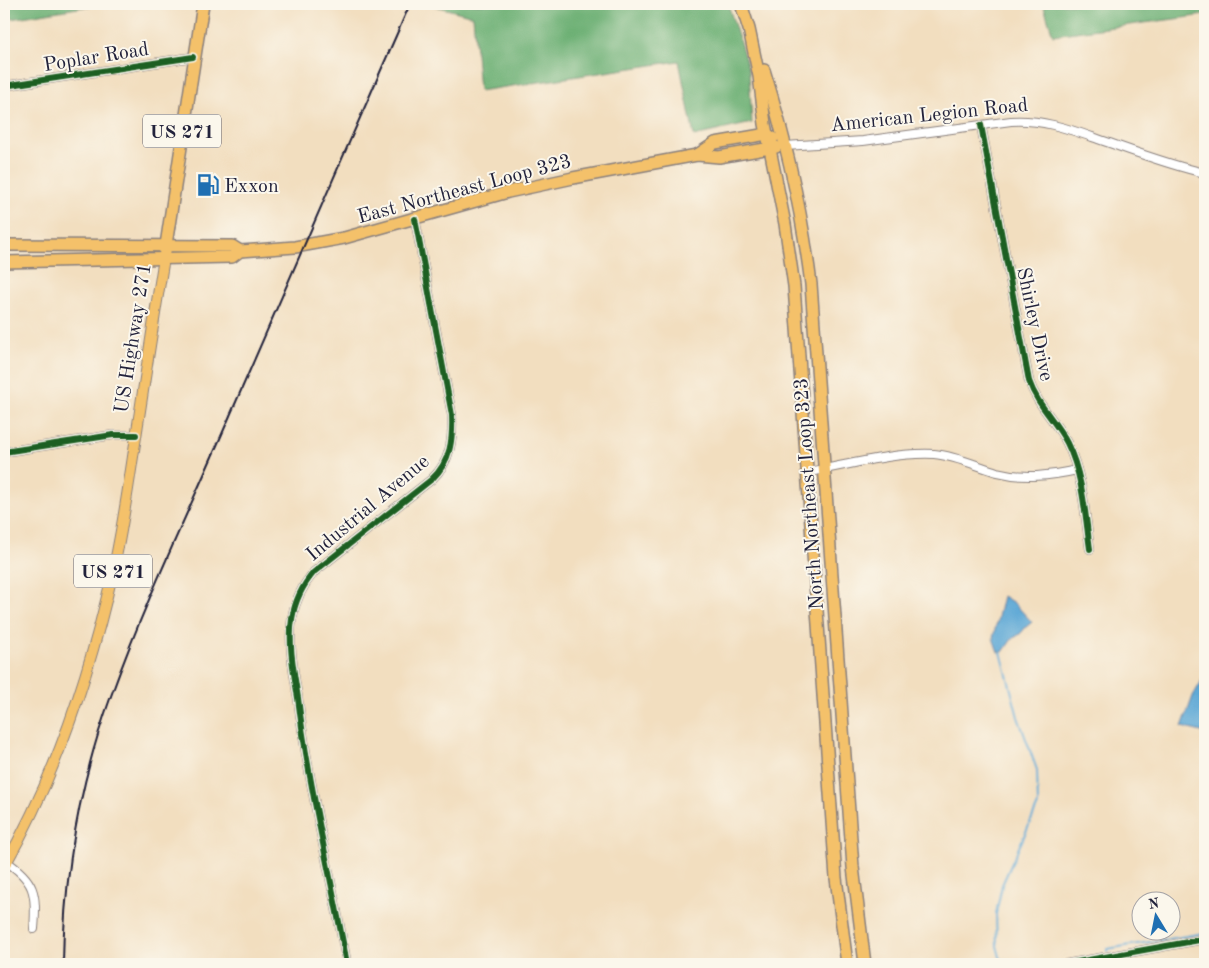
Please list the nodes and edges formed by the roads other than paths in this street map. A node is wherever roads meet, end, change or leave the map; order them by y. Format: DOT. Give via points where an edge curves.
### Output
graph roads {
  1 [pos="203,4"];
  2 [pos="740,4"];
  3 [pos="749,29"];
  4 [pos="193,57"];
  5 [pos="4,86"];
  6 [pos="981,126"];
  7 [pos="767,134"];
  8 [pos="785,146"];
  9 [pos="769,148"];
  10 [pos="697,155"];
  11 [pos="1205,173"];
  12 [pos="415,219"];
  13 [pos="4,245"];
  14 [pos="41,246"];
  15 [pos="164,252"];
  16 [pos="4,262"];
  17 [pos="41,262"];
  18 [pos="811,284"];
  19 [pos="794,286"];
  20 [pos="136,435"];
  21 [pos="4,452"];
  22 [pos="825,469"];
  23 [pos="1077,470"];
  24 [pos="808,472"];
  25 [pos="829,529"];
  26 [pos="812,530"];
  27 [pos="1090,549"];
  28 [pos="847,784"];
  29 [pos="830,785"];
  30 [pos="5,863"];
  31 [pos="34,929"];
  32 [pos="1205,939"];
  33 [pos="347,964"];
  34 [pos="847,964"];
  35 [pos="865,964"];
  36 [pos="1066,964"];
  1 -- 4 [label="highway, US Highway 271 / US 271"];
  2 -- 3 [label="highway, North Northeast Loop 323"];
  3 -- 7 [label="highway, North Northeast Loop 323"];
  3 -- 8 [label="highway, North Northeast Loop 323" via="756,43"];
  4 -- 5 [label="street, Poplar Road"];
  4 -- 15 [label="highway, US Highway 271 / US 271"];
  6 -- 8 [label="street, American Legion Road" via="863,141"];
  6 -- 11 [label="street, American Legion Road" via="1020,121 1045,122"];
  6 -- 23 [label="street, Shirley Drive" via="1029,381 1036,399 1066,441"];
  7 -- 8 [label="highway"];
  7 -- 9 [label="highway, North Northeast Loop 323"];
  7 -- 10 [label="highway, East Northeast Loop 323" via="714,143"];
  8 -- 9 [label="highway, American Legion Road"];
  8 -- 18 [label="highway, North Northeast Loop 323"];
  9 -- 10 [label="highway, East Northeast Loop 323" via="719,157"];
  9 -- 19 [label="highway, North Northeast Loop 323"];
  10 -- 12 [label="highway, East Northeast Loop 323" via="530,187"];
  12 -- 15 [label="highway, East Northeast Loop 323" via="323,243 240,251 232,257"];
  12 -- 33 [label="street, Industrial Avenue" via="452,415 448,456 432,479 314,572 300,591 291,621 310,779"];
  13 -- 14 [label="highway, East Northeast Loop 323"];
  14 -- 15 [label="highway, East Northeast Loop 323"];
  14 -- 17 [label="highway"];
  15 -- 17 [label="highway, East Northeast Loop 323"];
  15 -- 20 [label="main road, US Highway 271 / US 271"];
  16 -- 17 [label="highway, East Northeast Loop 323"];
  18 -- 19 [label="highway"];
  18 -- 22 [label="highway, North Northeast Loop 323"];
  19 -- 24 [label="highway, North Northeast Loop 323"];
  20 -- 21 [label="street" via="113,435"];
  20 -- 30 [label="main road, US Highway 271 / US 271" via="113,571 87,669 42,790"];
  22 -- 23 [label="street" via="933,454 1020,476"];
  22 -- 24 [label="street"];
  22 -- 25 [label="highway, North Northeast Loop 323"];
  23 -- 27 [label="street, Shirley Drive"];
  24 -- 26 [label="highway, North Northeast Loop 323"];
  25 -- 26 [label="highway"];
  25 -- 28 [label="highway, North Northeast Loop 323"];
  26 -- 29 [label="highway, North Northeast Loop 323"];
  28 -- 29 [label="highway"];
  28 -- 35 [label="highway, North Northeast Loop 323" via="856,902"];
  29 -- 34 [label="highway, North Northeast Loop 323" via="836,878"];
  30 -- 31 [label="street" via="22,873 31,886 36,902"];
  32 -- 36 [label="street"];
}
